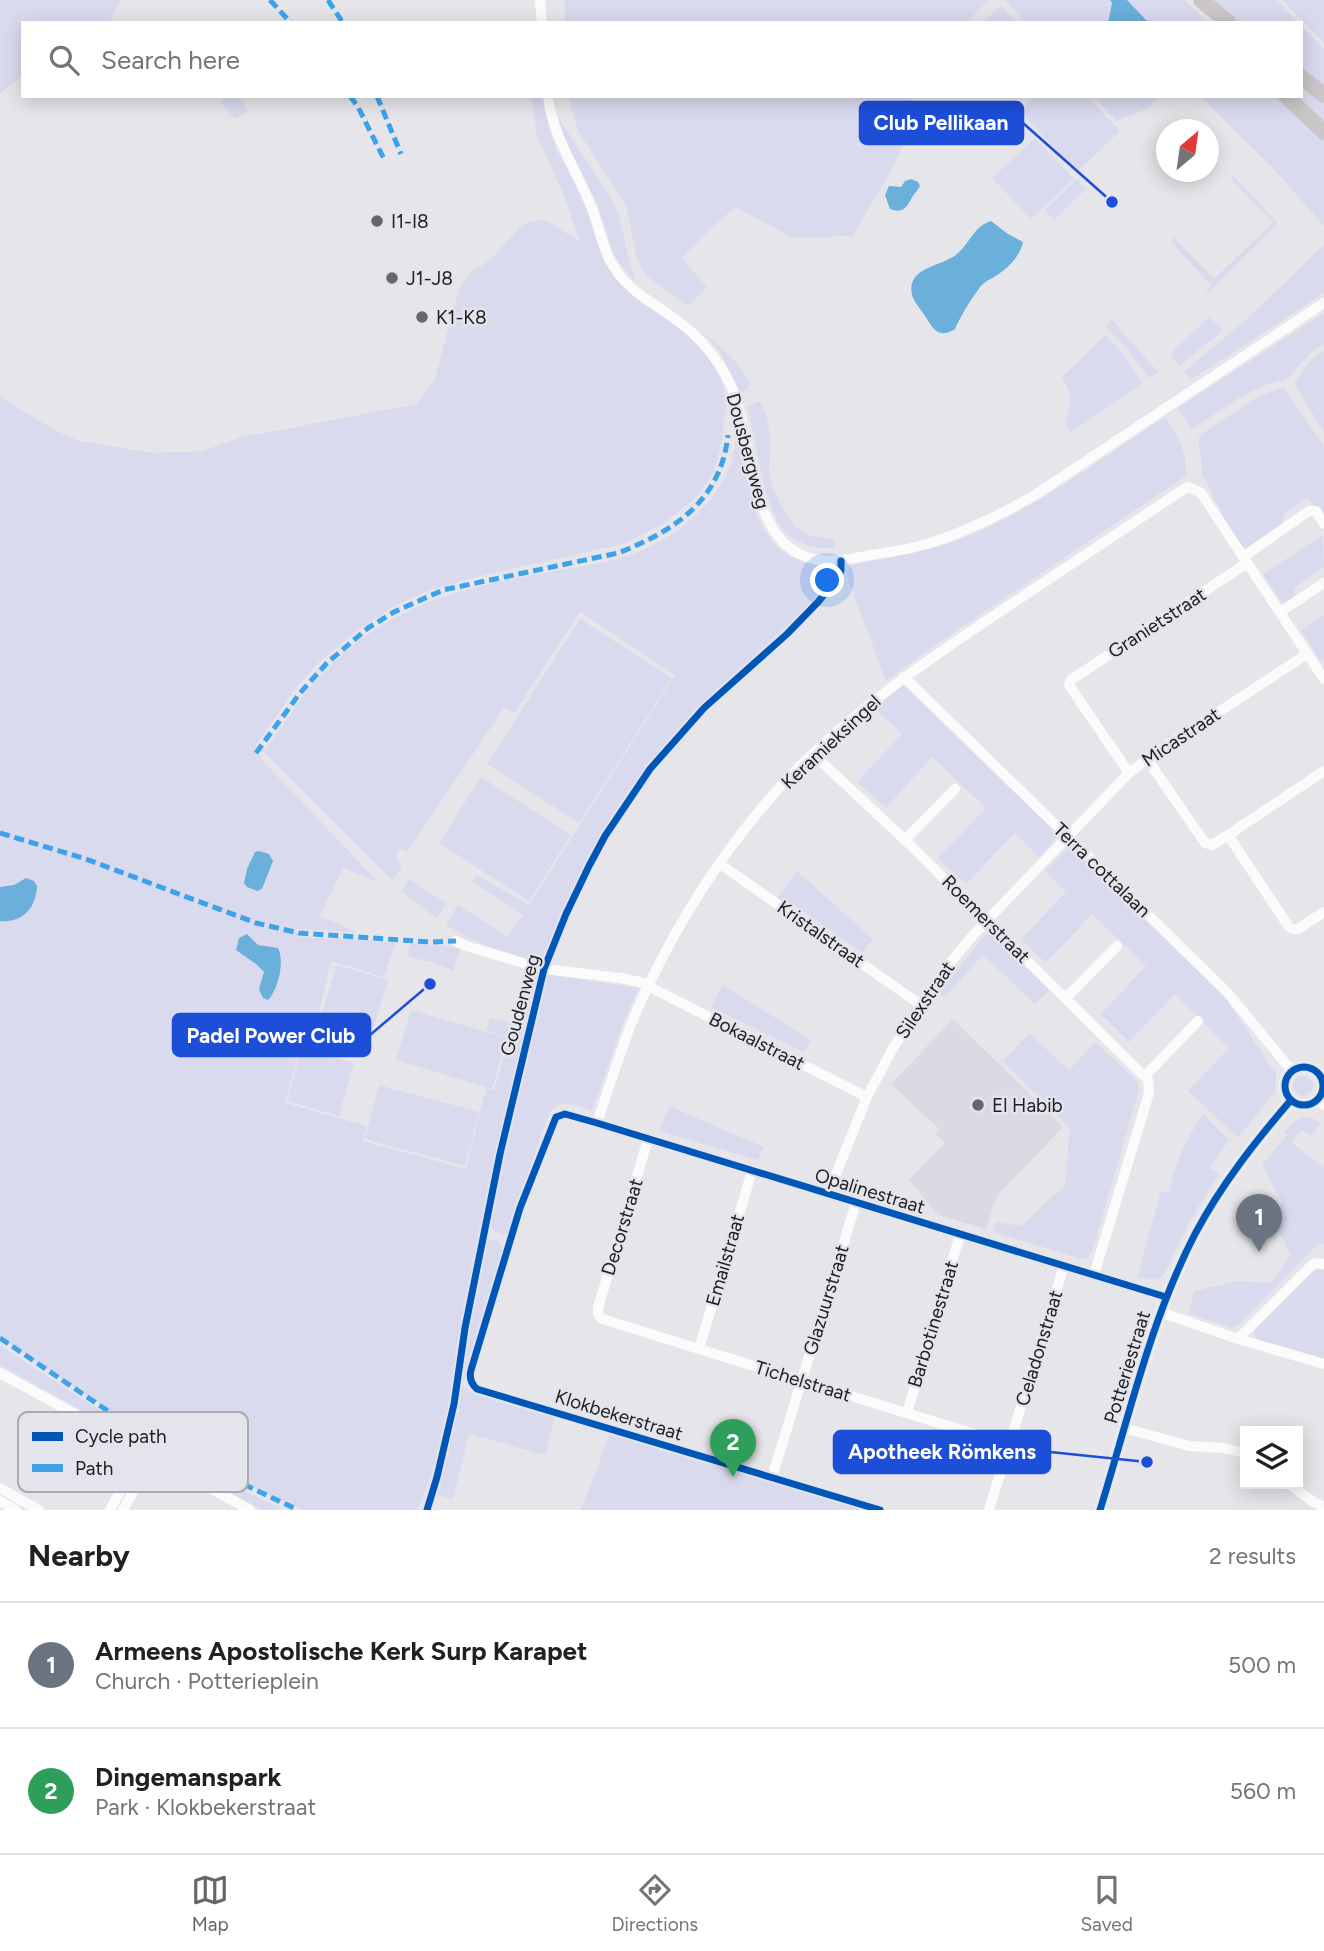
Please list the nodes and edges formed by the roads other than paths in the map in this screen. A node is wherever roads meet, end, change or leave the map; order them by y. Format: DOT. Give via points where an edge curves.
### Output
graph roads {
  1 [pos="540,0"];
  2 [pos="1189,0"];
  3 [pos="1201,0"];
  4 [pos="542,21"];
  5 [pos="1210,21"];
  6 [pos="1227,21"];
  7 [pos="1303,79"];
  8 [pos="1324,95"];
  9 [pos="548,98"];
  10 [pos="1288,98"];
  11 [pos="1324,132"];
  12 [pos="1324,303"];
  13 [pos="1324,524"];
  14 [pos="1245,560"];
  15 [pos="1324,583"];
  16 [pos="1280,612"];
  17 [pos="1307,653"];
  18 [pos="1320,665"];
  19 [pos="904,677"];
  20 [pos="1324,679"];
  21 [pos="813,754"];
  22 [pos="1147,759"];
  23 [pos="1324,771"];
  24 [pos="1129,773"];
  25 [pos="955,789"];
  26 [pos="1228,835"];
  27 [pos="1067,836"];
  28 [pos="905,840"];
  29 [pos="720,864"];
  30 [pos="1324,912"];
  31 [pos="987,921"];
  32 [pos="456,941"];
  33 [pos="1117,946"];
  34 [pos="644,984"];
  35 [pos="1066,998"];
  36 [pos="921,1005"];
  37 [pos="1198,1021"];
  38 [pos="1320,1069"];
  39 [pos="1292,1071"];
  40 [pos="1145,1076"];
  41 [pos="867,1097"];
  42 [pos="1291,1100"];
  43 [pos="1321,1102"];
  44 [pos="597,1123"];
  45 [pos="648,1139"];
  46 [pos="752,1171"];
  47 [pos="828,1194"];
  48 [pos="856,1203"];
  49 [pos="960,1235"];
  50 [pos="1324,1264"];
  51 [pos="1063,1266"];
  52 [pos="1094,1275"];
  53 [pos="1166,1297"];
  54 [pos="1160,1312"];
  55 [pos="598,1314"];
  56 [pos="1238,1339"];
  57 [pos="699,1349"];
  58 [pos="1324,1364"];
  59 [pos="0,1373"];
  60 [pos="802,1381"];
  61 [pos="472,1383"];
  62 [pos="71,1412"];
  63 [pos="906,1413"];
  64 [pos="1124,1428"];
  65 [pos="1010,1445"];
  66 [pos="1240,1452"];
  67 [pos="772,1477"];
  68 [pos="0,1488"];
  69 [pos="1296,1489"];
  70 [pos="120,1492"];
  71 [pos="133,1492"];
  72 [pos="217,1492"];
  73 [pos="0,1501"];
  74 [pos="1324,1507"];
  75 [pos="16,1510"];
  76 [pos="39,1510"];
  77 [pos="110,1510"];
  78 [pos="123,1510"];
  79 [pos="250,1510"];
  80 [pos="880,1510"];
  81 [pos="989,1510"];
  82 [pos="1100,1510"];
  1 -- 4 [label="street"];
  2 -- 5 [label="main road"];
  3 -- 6 [label="main road"];
  7 -- 8 [label="main road"];
  9 -- 12 [label="street, Dousbergweg" via="562,147 589,201 608,259 632,289 680,323 713,355 741,411 751,468 772,530 789,549 811,559 841,561 911,548 988,520 1035,495"];
  10 -- 11 [label="main road"];
  13 -- 14 [label="street, Granietstraat" via="1316,511 1309,511"];
  14 -- 16 [label="street"];
  14 -- 19 [label="street, Keramieksingel" via="1201,493 1189,487"];
  14 -- 24 [label="street, Granietstraat" via="1071,680 1069,685"];
  15 -- 16 [label="street"];
  16 -- 17 [label="street"];
  17 -- 18 [label="street"];
  17 -- 22 [label="street, Micastraat"];
  18 -- 20 [label="street"];
  19 -- 21 [label="street, Keramieksingel"];
  19 -- 27 [label="street, Terra cottalaan"];
  21 -- 28 [label="street, Roemerstraat"];
  21 -- 29 [label="street, Keramieksingel"];
  22 -- 24 [label="street, Micastraat"];
  22 -- 26 [label="street" via="1205,843 1212,845"];
  23 -- 26 [label="street"];
  24 -- 27 [label="street, Micastraat"];
  25 -- 28 [label="street"];
  26 -- 30 [label="street" via="1289,926 1298,929"];
  27 -- 31 [label="street, Silexstraat"];
  27 -- 39 [label="street, Terra cottalaan" via="1227,992"];
  28 -- 31 [label="street, Roemerstraat"];
  29 -- 34 [label="street, Keramieksingel"];
  29 -- 36 [label="street, Kristalstraat"];
  31 -- 35 [label="street, Roemerstraat"];
  31 -- 36 [label="street, Silexstraat"];
  32 -- 34 [label="street, Bokaalstraat" via="544,969"];
  33 -- 35 [label="street"];
  34 -- 41 [label="street, Bokaalstraat"];
  34 -- 44 [label="street, Keramieksingel"];
  35 -- 40 [label="street, Roemerstraat"];
  36 -- 41 [label="street, Silexstraat"];
  37 -- 40 [label="street"];
  38 -- 39 [label="street"];
  38 -- 43 [label="street"];
  39 -- 42 [label="street" via="1285,1084"];
  40 -- 52 [label="street" via="1149,1093"];
  41 -- 47 [label="street, Silexstraat"];
  42 -- 43 [label="street" via="1304,1105"];
  42 -- 53 [label="street, Potteriestraat" via="1224,1185 1196,1231"];
  44 -- 45 [label="street, Opalinestraat"];
  44 -- 61 [label="street, Opalinestraat" via="565,1114 554,1120 520,1208 471,1370"];
  45 -- 46 [label="street, Opalinestraat"];
  45 -- 55 [label="street, Decorstraat"];
  46 -- 47 [label="street, Opalinestraat"];
  46 -- 57 [label="street, Emailstraat"];
  47 -- 48 [label="street, Opalinestraat"];
  48 -- 49 [label="street, Opalinestraat"];
  48 -- 60 [label="street, Glazuurstraat"];
  49 -- 51 [label="street, Opalinestraat"];
  49 -- 63 [label="street, Barbotinestraat"];
  50 -- 56 [label="street" via="1312,1265"];
  51 -- 52 [label="street, Opalinestraat"];
  51 -- 65 [label="street, Celadonstraat"];
  52 -- 53 [label="street, Opalinestraat"];
  53 -- 54 [label="street, Potteriestraat"];
  54 -- 56 [label="street"];
  54 -- 64 [label="street, Potteriestraat"];
  55 -- 57 [label="street, Tichelstraat" via="601,1319"];
  56 -- 58 [label="street"];
  57 -- 60 [label="street, Tichelstraat"];
  59 -- 62 [label="street"];
  60 -- 63 [label="street, Tichelstraat"];
  60 -- 67 [label="street, Glazuurstraat"];
  61 -- 67 [label="street, Klokbekerstraat" via="477,1389"];
  63 -- 65 [label="street, Tichelstraat"];
  64 -- 66 [label="street" via="1189,1446"];
  64 -- 82 [label="street, Potteriestraat"];
  65 -- 81 [label="street, Celadonstraat"];
  67 -- 80 [label="street, Klokbekerstraat"];
  68 -- 76 [label="street"];
  69 -- 74 [label="street"];
  70 -- 77 [label="street"];
  71 -- 78 [label="street"];
  72 -- 79 [label="street"];
  73 -- 75 [label="street"];
}
